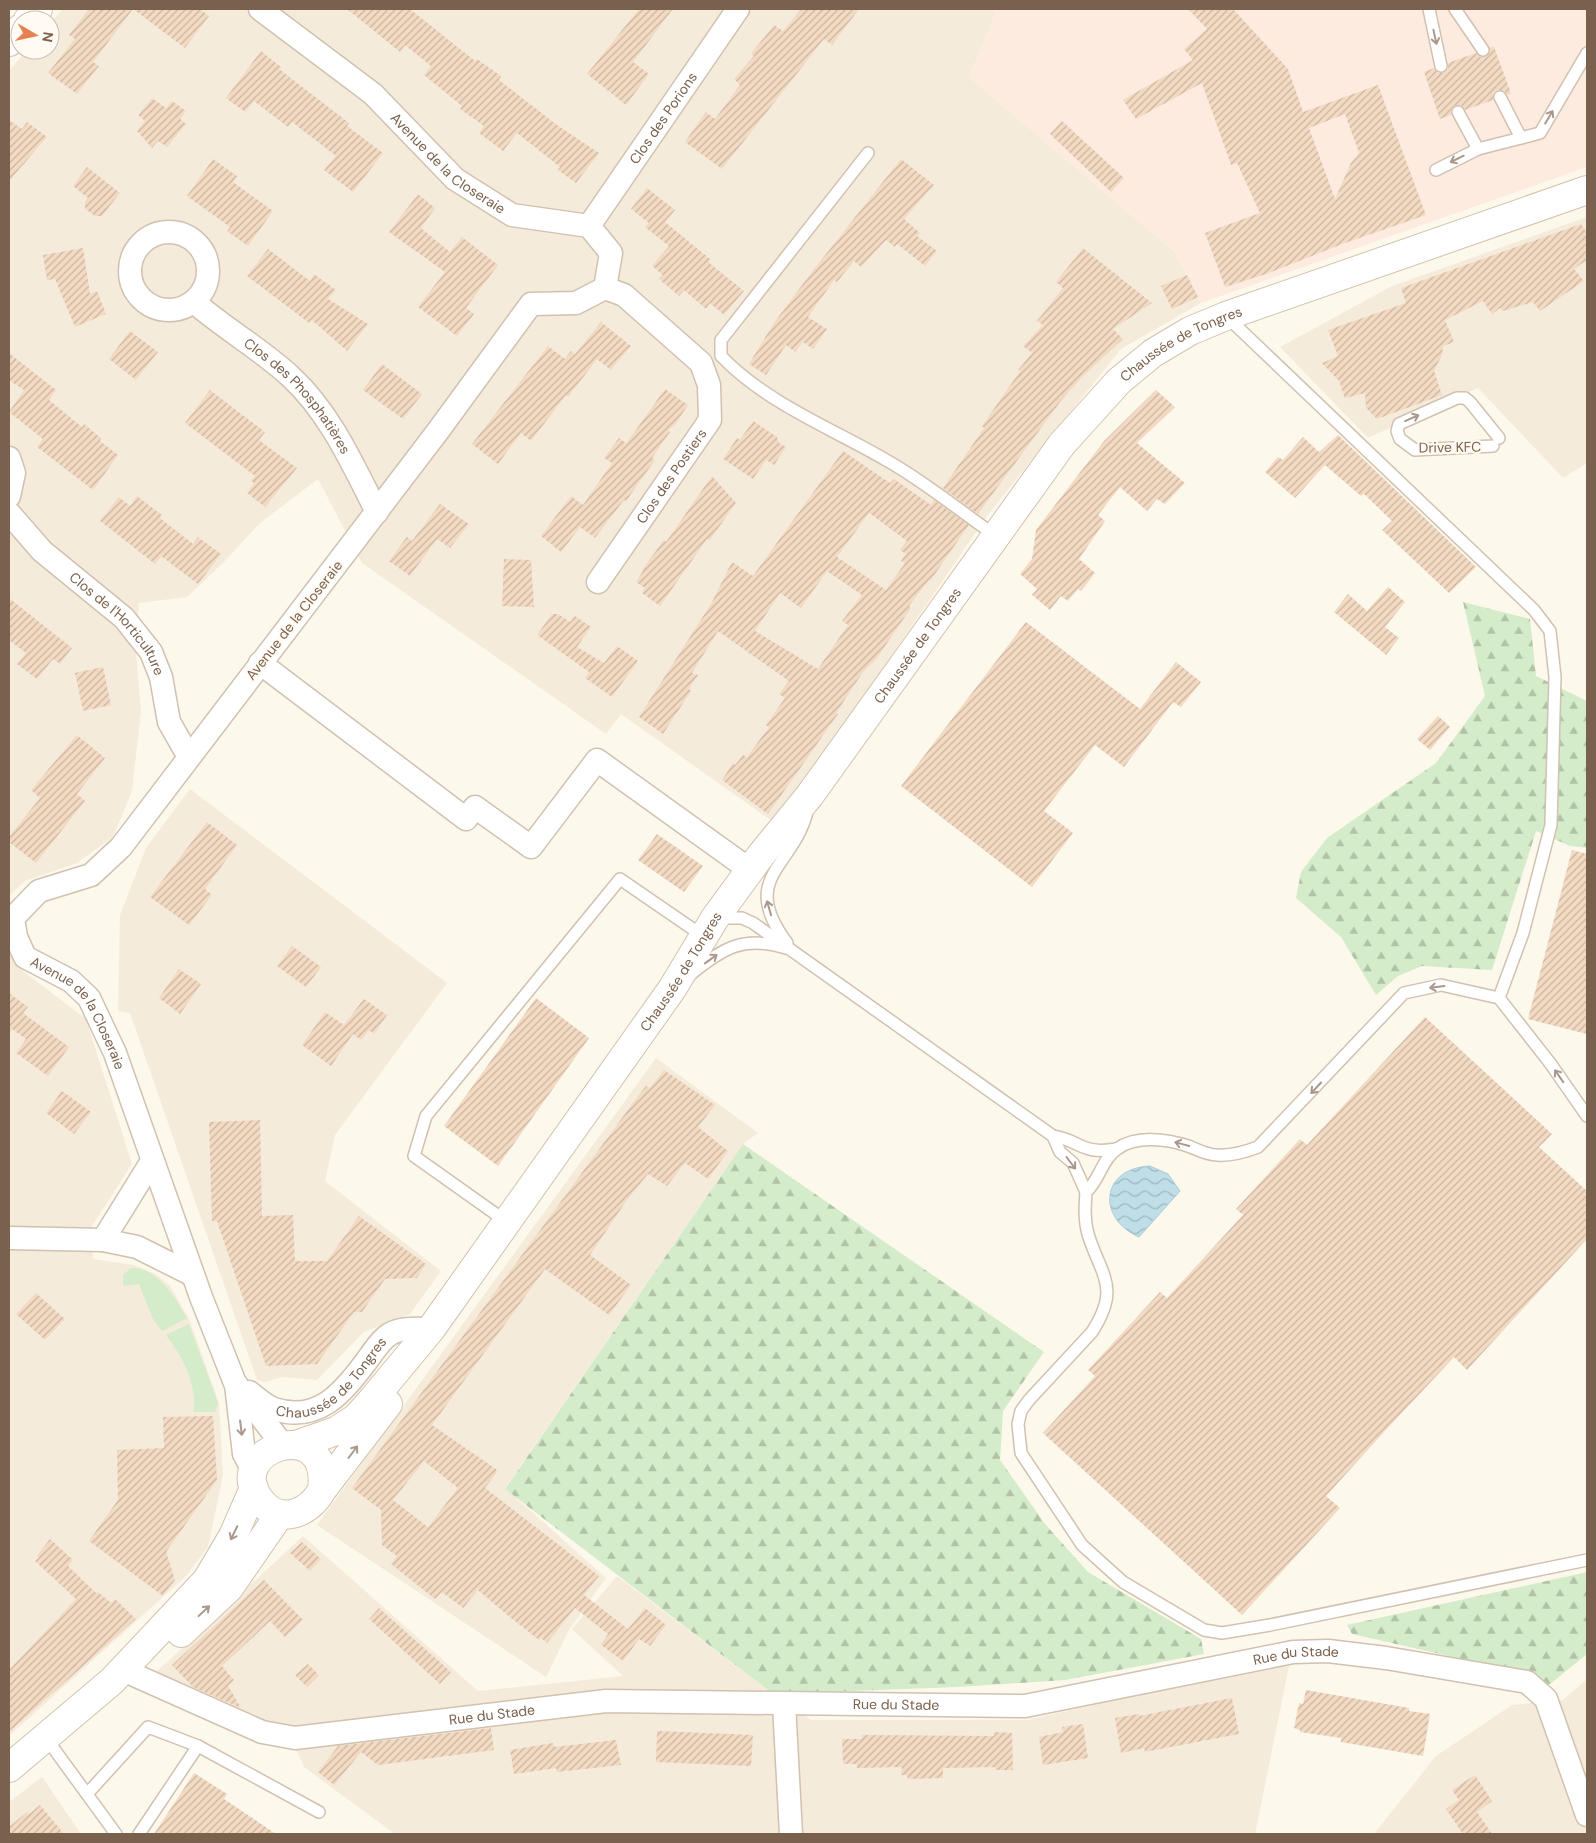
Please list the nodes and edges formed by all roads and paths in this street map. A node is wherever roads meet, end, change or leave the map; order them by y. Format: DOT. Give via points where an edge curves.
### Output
graph roads {
  1 [pos="260,9"];
  2 [pos="738,9"];
  3 [pos="1429,9"];
  4 [pos="1455,9"];
  5 [pos="1483,50"];
  6 [pos="1587,53"];
  7 [pos="1441,66"];
  8 [pos="1500,97"];
  9 [pos="1458,112"];
  10 [pos="1521,138"];
  11 [pos="1478,149"];
  12 [pos="868,153"];
  13 [pos="1436,170"];
  14 [pos="1587,190"];
  15 [pos="589,226"];
  16 [pos="605,288"];
  17 [pos="194,302"];
  18 [pos="1226,316"];
  19 [pos="1496,442"];
  20 [pos="9,458"];
  21 [pos="9,496"];
  22 [pos="377,512"];
  23 [pos="9,513"];
  24 [pos="996,536"];
  25 [pos="598,582"];
  26 [pos="260,663"];
  27 [pos="189,757"];
  28 [pos="810,795"];
  29 [pos="750,870"];
  30 [pos="11,916"];
  31 [pos="709,927"];
  32 [pos="792,950"];
  33 [pos="672,988"];
  34 [pos="1499,998"];
  35 [pos="1587,1116"];
  36 [pos="1053,1136"];
  37 [pos="1116,1149"];
  38 [pos="152,1161"];
  39 [pos="1086,1192"];
  40 [pos="507,1222"];
  41 [pos="9,1238"];
  42 [pos="103,1240"];
  43 [pos="193,1275"];
  44 [pos="431,1329"];
  45 [pos="236,1383"];
  46 [pos="289,1444"];
  47 [pos="254,1480"];
  48 [pos="322,1490"];
  49 [pos="280,1514"];
  50 [pos="1587,1560"];
  51 [pos="123,1670"];
  52 [pos="784,1704"];
  53 [pos="46,1738"];
  54 [pos="198,1746"];
  55 [pos="9,1768"];
  56 [pos="87,1794"];
  57 [pos="319,1812"];
  58 [pos="1587,1815"];
  59 [pos="116,1834"];
  60 [pos="139,1834"];
  61 [pos="791,1834"];
  1 -- 15 [label="street, Avenue de la Closeraie" via="373,94 455,179 512,215"];
  2 -- 15 [label="street, Clos des Porions"];
  3 -- 7 [label="lane, one-way"];
  4 -- 5 [label="lane"];
  10 -- 6 [label="lane, one-way" via="1540,133"];
  8 -- 10 [label="lane"];
  9 -- 11 [label="lane"];
  10 -- 11 [label="lane"];
  11 -- 13 [label="lane, one-way"];
  12 -- 24 [label="lane" via="721,340 722,356 736,371 792,409 888,461"];
  14 -- 18 [label="main road, Chaussée de Tongres"];
  15 -- 16 [label="street" via="611,253"];
  16 -- 22 [label="street, Avenue de la Closeraie" via="576,304 531,304"];
  16 -- 25 [label="street, Clos des Postiers" via="624,295 701,363 709,385 710,420"];
  17 -- 22 [label="street, Clos des Phosphatières" via="218,323 265,354 305,390 334,430"];
  18 -- 24 [label="main road, Chaussée de Tongres" via="1190,331 1153,353 1119,380 1062,444"];
  18 -- 34 [label="lane" via="1534,610 1550,631 1554,677 1551,825 1523,933"];
  19 -- 19 [label="lane, Drive KFC, one-way" via="1414,450 1400,440 1397,431 1399,424 1457,398 1464,398"];
  20 -- 21 [label="street" via="14,473"];
  22 -- 26 [label="street, Avenue de la Closeraie"];
  23 -- 27 [label="street, Clos de l'Horticulture" via="42,551 124,618 151,652 161,678 169,722"];
  24 -- 28 [label="main road, Chaussée de Tongres"];
  26 -- 27 [label="street, Avenue de la Closeraie"];
  26 -- 29 [label="street" via="466,819 475,807 531,847 597,760"];
  27 -- 30 [label="street, Avenue de la Closeraie" via="121,847 91,875 39,890"];
  28 -- 29 [label="main road, Chaussée de Tongres"];
  32 -- 28 [label="lane, one-way" via="769,911 767,885 800,832"];
  29 -- 31 [label="main road, Chaussée de Tongres"];
  30 -- 38 [label="street, Avenue de la Closeraie" via="25,957 71,981 88,998 114,1053"];
  31 -- 32 [label="lane" via="737,917 753,922"];
  31 -- 33 [label="main road, Chaussée de Tongres"];
  31 -- 40 [label="lane" via="620,879 426,1116 414,1156"];
  33 -- 32 [label="lane, one-way" via="733,945 778,946"];
  32 -- 36 [label="lane"];
  33 -- 40 [label="main road, Chaussée de Tongres"];
  35 -- 34 [label="lane, one-way" via="1550,1062"];
  34 -- 37 [label="lane, one-way" via="1441,985 1404,993 1258,1147 1217,1155 1178,1143 1152,1140"];
  36 -- 37 [label="lane" via="1084,1149"];
  36 -- 39 [label="lane, one-way" via="1060,1152 1073,1163"];
  37 -- 39 [label="lane"];
  38 -- 42 [label="street"];
  38 -- 43 [label="street, Avenue de la Closeraie"];
  39 -- 50 [label="lane" via="1084,1209 1088,1234 1106,1281 1100,1320 1021,1411 1018,1424 1021,1453 1082,1545 1123,1582 1204,1630 1222,1633"];
  40 -- 44 [label="main road, Chaussée de Tongres"];
  41 -- 42 [label="street"];
  42 -- 43 [label="street" via="137,1247"];
  43 -- 45 [label="street, Avenue de la Closeraie"];
  44 -- 45 [label="street, Chaussée de Tongres" via="402,1329 389,1335 344,1390 329,1403 311,1410 292,1412 272,1408"];
  44 -- 46 [label="main road, Chaussée de Tongres" via="356,1418 336,1431"];
  48 -- 44 [label="main road, Chaussée de Tongres, one-way" via="386,1409"];
  45 -- 46 [label="street, Avenue de la Closeraie"];
  45 -- 47 [label="street, Avenue de la Closeraie, one-way" via="244,1454"];
  46 -- 47 [label="main road, Chaussée de Tongres" via="269,1450 259,1459"];
  46 -- 48 [label="main road" via="307,1449 321,1467"];
  47 -- 49 [label="main road" via="260,1500"];
  47 -- 51 [label="main road, Chaussée de Tongres, one-way" via="233,1536 207,1580"];
  48 -- 49 [label="main road, Chaussée de Tongres" via="306,1510"];
  51 -- 49 [label="main road, Chaussée de Tongres, one-way" via="166,1646 229,1588"];
  51 -- 52 [label="street, Rue du Stade" via="262,1732 295,1738 606,1701"];
  51 -- 53 [label="main road, Chaussée de Tongres"];
  52 -- 58 [label="street, Rue du Stade" via="1025,1706 1293,1652 1328,1651 1386,1658 1527,1682 1546,1699"];
  52 -- 61 [label="street"];
  53 -- 55 [label="main road, Chaussée de Tongres"];
  53 -- 56 [label="lane"];
  54 -- 56 [label="lane" via="148,1727"];
  54 -- 57 [label="lane"];
  54 -- 60 [label="lane"];
  56 -- 59 [label="lane"];
}
